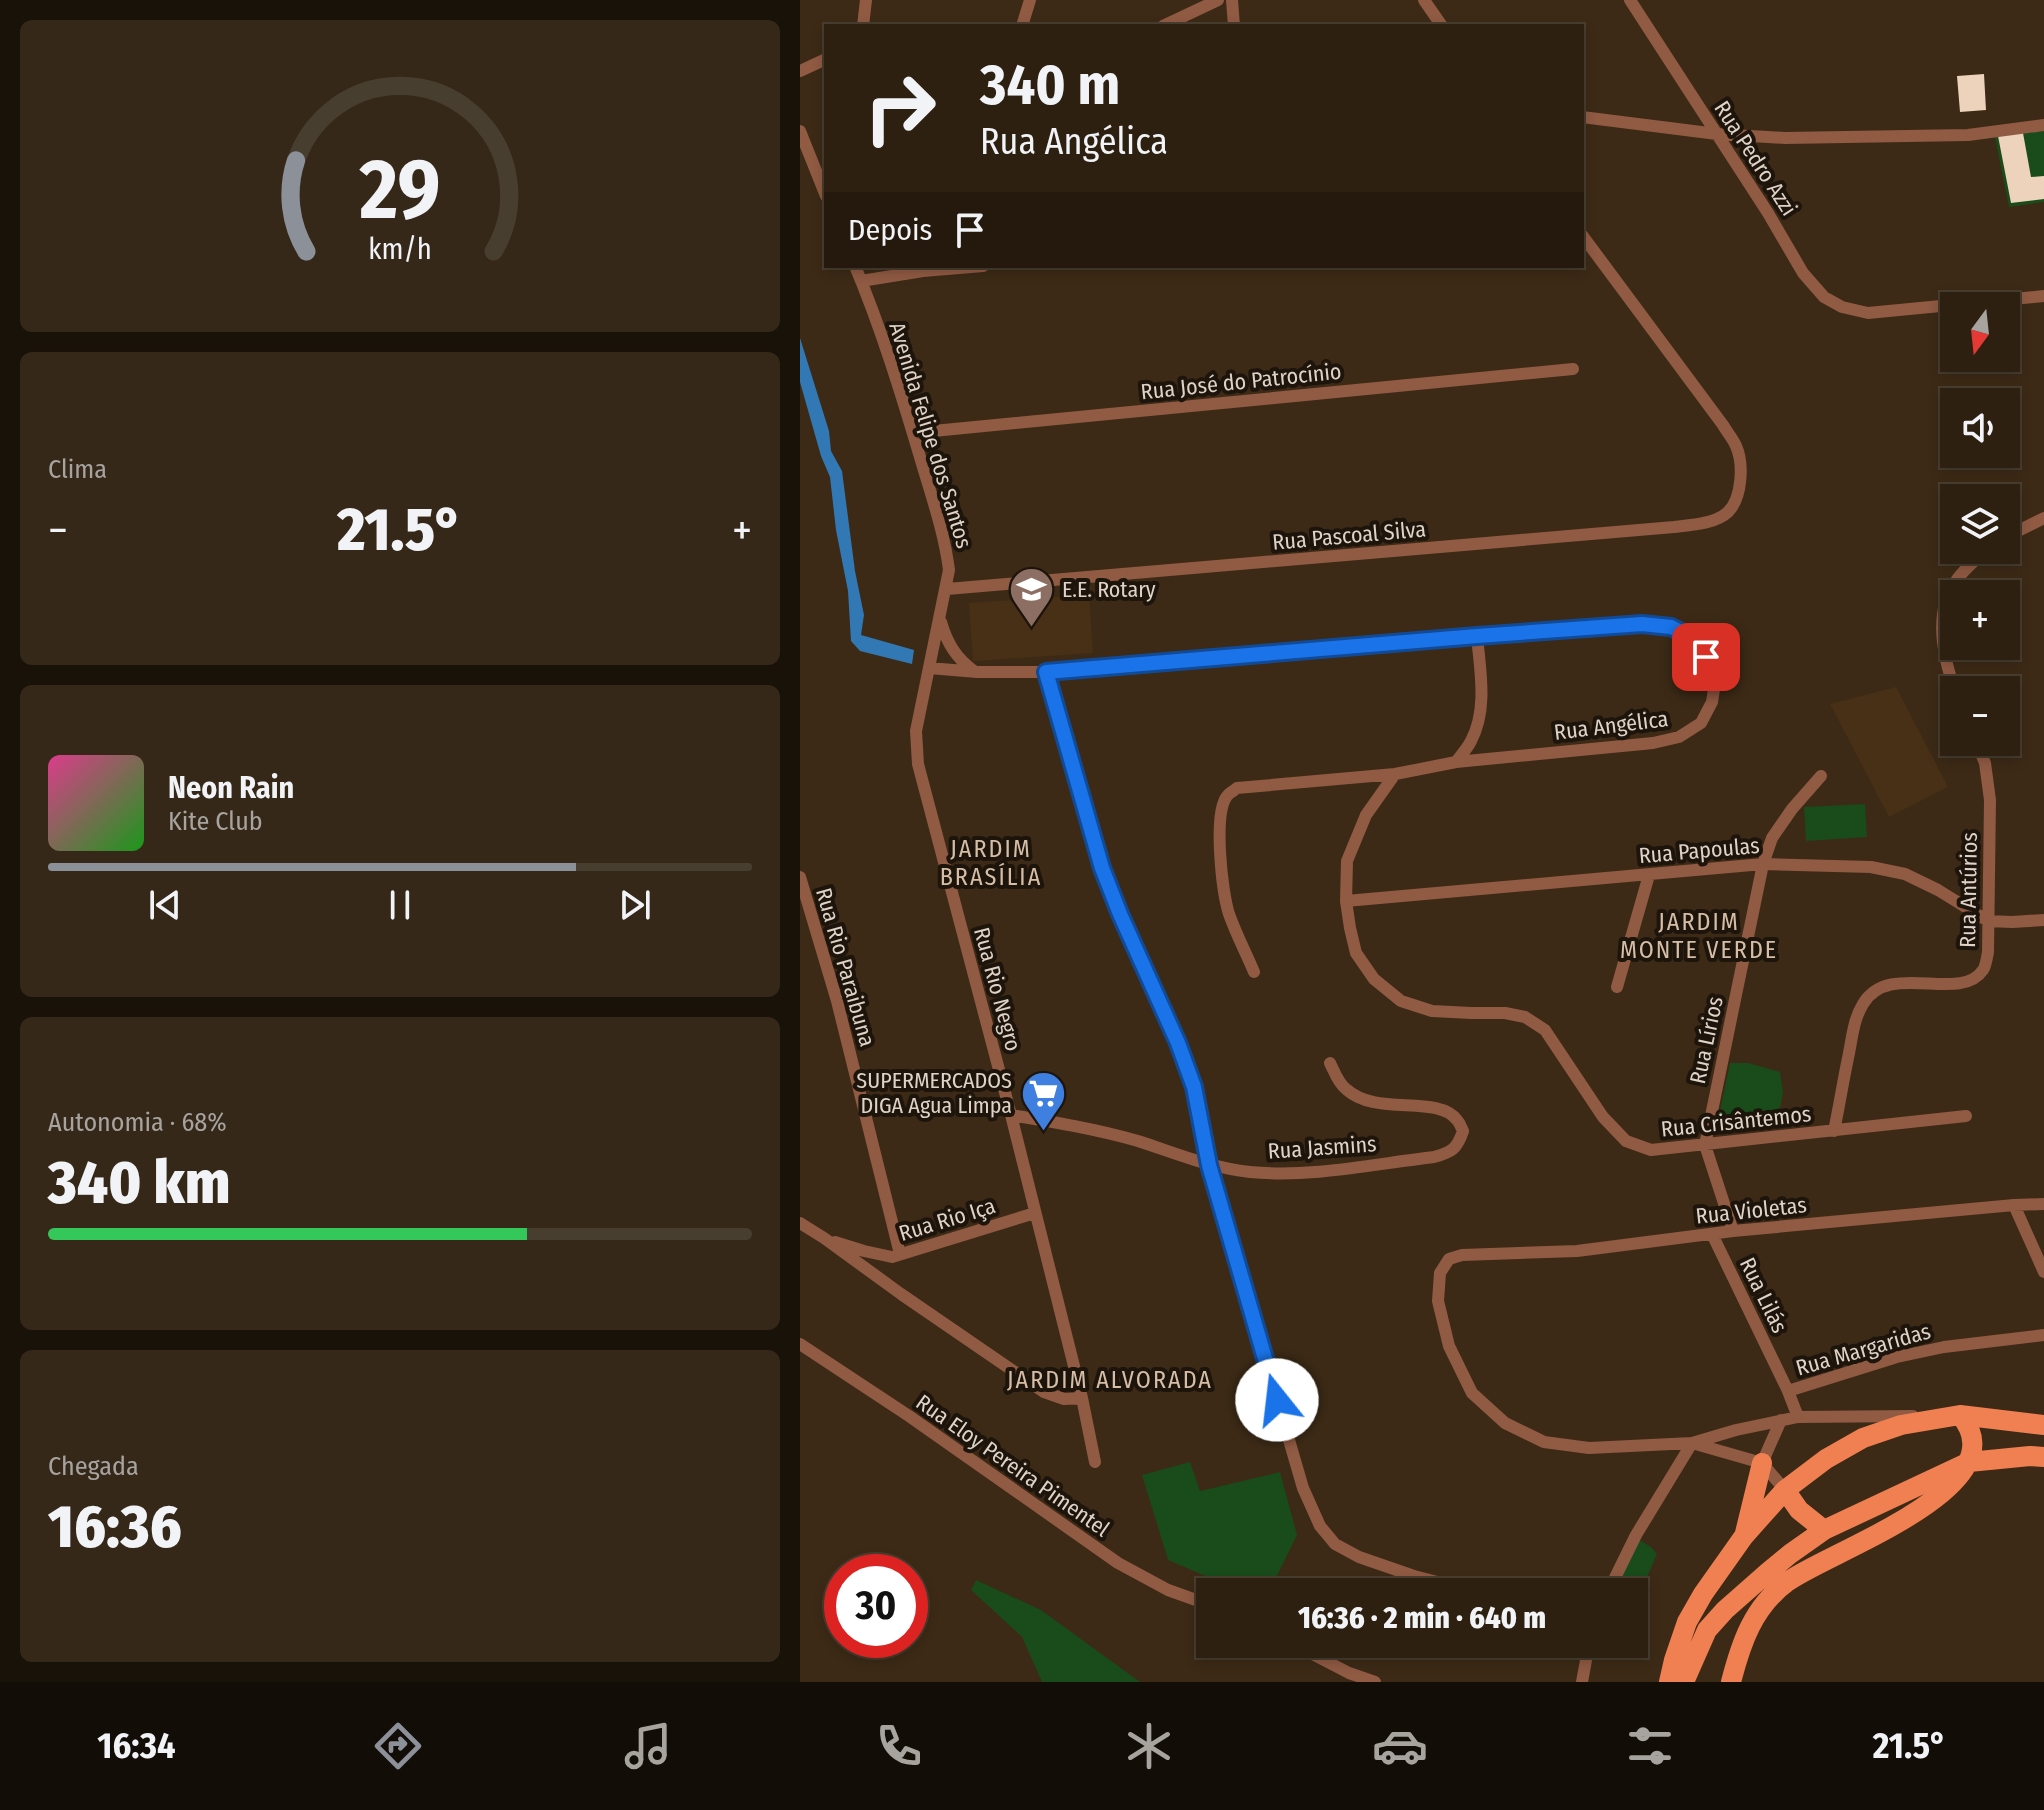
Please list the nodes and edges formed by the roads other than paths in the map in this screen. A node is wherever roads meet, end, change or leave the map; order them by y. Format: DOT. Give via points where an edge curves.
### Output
graph roads {
  1 [pos="866,0"];
  2 [pos="1030,0"];
  3 [pos="1218,0"];
  4 [pos="1232,0"];
  5 [pos="1424,0"];
  6 [pos="1630,0"];
  7 [pos="863,24"];
  8 [pos="1023,24"];
  9 [pos="1167,24"];
  10 [pos="1234,24"];
  11 [pos="1441,24"];
  12 [pos="824,60"];
  13 [pos="800,71"];
  14 [pos="1584,117"];
  15 [pos="2044,125"];
  16 [pos="800,131"];
  17 [pos="1717,134"];
  18 [pos="824,191"];
  19 [pos="1584,238"];
  20 [pos="856,268"];
  21 [pos="959,268"];
  22 [pos="892,271"];
  23 [pos="861,281"];
  24 [pos="2044,296"];
  25 [pos="1573,369"];
  26 [pos="913,433"];
  27 [pos="2044,518"];
  28 [pos="2020,530"];
  29 [pos="1971,564"];
  30 [pos="947,589"];
  31 [pos="940,618"];
  32 [pos="1477,636"];
  33 [pos="929,668"];
  34 [pos="977,672"];
  35 [pos="1046,672"];
  36 [pos="1950,676"];
  37 [pos="1982,756"];
  38 [pos="1456,762"];
  39 [pos="1395,774"];
  40 [pos="1821,776"];
  41 [pos="1763,864"];
  42 [pos="1649,875"];
  43 [pos="800,877"];
  44 [pos="1346,901"];
  45 [pos="2044,920"];
  46 [pos="1988,921"];
  47 [pos="1254,972"];
  48 [pos="1617,987"];
  49 [pos="1330,1063"];
  50 [pos="1011,1115"];
  51 [pos="1966,1116"];
  52 [pos="1834,1131"];
  53 [pos="1705,1145"];
  54 [pos="1209,1165"];
  55 [pos="2044,1204"];
  56 [pos="2014,1205"];
  57 [pos="1035,1213"];
  58 [pos="800,1223"];
  59 [pos="1733,1231"];
  60 [pos="1712,1234"];
  61 [pos="824,1238"];
  62 [pos="896,1256"];
  63 [pos="2044,1272"];
  64 [pos="901,1294"];
  65 [pos="2044,1335"];
  66 [pos="800,1344"];
  67 [pos="1788,1391"];
  68 [pos="1082,1398"];
  69 [pos="1960,1415"];
  70 [pos="1798,1417"];
  71 [pos="1781,1420"];
  72 [pos="2044,1425"];
  73 [pos="1692,1443"];
  74 [pos="2044,1457"];
  75 [pos="1095,1462"];
  76 [pos="1969,1462"];
  77 [pos="1762,1463"];
  78 [pos="1785,1490"];
  79 [pos="1824,1530"];
  80 [pos="1744,1536"];
  81 [pos="1821,1563"];
  82 [pos="1422,1578"];
  83 [pos="1615,1578"];
  84 [pos="1196,1600"];
  85 [pos="1725,1610"];
  86 [pos="1320,1658"];
  87 [pos="1586,1658"];
  88 [pos="1375,1682"];
  89 [pos="1582,1682"];
  90 [pos="1669,1682"];
  91 [pos="1684,1682"];
  92 [pos="1731,1682"];
  1 -- 7 [label="street"];
  2 -- 8 [label="street"];
  3 -- 9 [label="street"];
  4 -- 10 [label="street"];
  5 -- 11 [label="street"];
  6 -- 17 [label="street, Rua Pedro Azzi"];
  12 -- 13 [label="street"];
  14 -- 17 [label="street"];
  15 -- 17 [label="street" via="1968,135"];
  16 -- 18 [label="street"];
  17 -- 24 [label="street, Rua Pedro Azzi" via="1803,273 1824,297 1842,307 1868,313"];
  19 -- 30 [label="street, Rua Pascoal Silva" via="1737,447 1739,491 1728,512 1704,524"];
  20 -- 23 [label="street, Avenida Felipe dos Santos"];
  21 -- 22 [label="street"];
  22 -- 23 [label="street"];
  23 -- 26 [label="street, Avenida Felipe dos Santos"];
  25 -- 26 [label="street, Rua José do Patrocínio"];
  26 -- 30 [label="street, Avenida Felipe dos Santos" via="946,543"];
  27 -- 28 [label="street"];
  29 -- 36 [label="street" via="1954,583 1943,608"];
  30 -- 31 [label="street, Avenida Felipe dos Santos"];
  31 -- 33 [label="street, Rua Rio Negro"];
  31 -- 34 [label="street" via="952,651"];
  32 -- 35 [label="street, Rua Angélica"];
  32 -- 38 [label="street" via="1479,715 1471,741"];
  32 -- 38 [label="street, Rua Angélica" via="1642,624 1671,627 1691,637 1706,657 1715,683 1712,702 1701,723 1679,737"];
  33 -- 34 [label="street, Rua Angélica"];
  33 -- 50 [label="street, Rua Rio Negro" via="916,731 918,764"];
  34 -- 35 [label="street, Rua Angélica"];
  35 -- 54 [label="street" via="1102,868 1194,1087"];
  37 -- 46 [label="street, Rua Antúrios" via="1990,800"];
  38 -- 39 [label="street, Rua Angélica"];
  39 -- 44 [label="street, Rua Crisântemos" via="1366,815 1347,861"];
  39 -- 47 [label="street, Rua Angélica" via="1237,788 1227,795 1220,827 1222,886"];
  40 -- 41 [label="street, Rua Lírios" via="1772,838"];
  41 -- 42 [label="street, Rua Papoulas"];
  41 -- 46 [label="street, Rua Papoulas" via="1871,867 1905,874"];
  41 -- 53 [label="street, Rua Lírios"];
  42 -- 44 [label="street, Rua Papoulas"];
  42 -- 48 [label="street"];
  43 -- 62 [label="street, Rua Rio Paraibuna" via="837,1001"];
  44 -- 53 [label="street, Rua Crisântemos" via="1356,953 1374,979 1401,1001 1432,1011 1525,1017 1545,1030 1603,1117 1626,1141 1651,1150"];
  45 -- 46 [label="street"];
  46 -- 52 [label="street, Rua Antúrios" via="1988,952 1973,979 1952,984 1901,982 1879,988 1864,1002 1855,1022"];
  49 -- 54 [label="street, Rua Jasmins" via="1342,1087 1356,1097 1376,1104 1440,1109 1456,1118 1463,1131 1459,1143 1434,1157 1307,1172"];
  50 -- 54 [label="street, Rua Jasmins" via="1123,1137"];
  50 -- 57 [label="street, Rua Rio Negro"];
  51 -- 52 [label="street, Rua Crisântemos"];
  52 -- 53 [label="street, Rua Crisântemos"];
  53 -- 59 [label="street, Rua Lírios"];
  54 -- 82 [label="street" via="1303,1488 1320,1526 1335,1544 1359,1557"];
  55 -- 56 [label="street, Rua Violetas"];
  56 -- 59 [label="street, Rua Violetas"];
  56 -- 63 [label="street"];
  57 -- 62 [label="street, Rua Rio Iça"];
  57 -- 68 [label="street, Rua Rio Negro"];
  58 -- 61 [label="street"];
  59 -- 60 [label="street, Rua Violetas"];
  60 -- 67 [label="street, Rua Lilás"];
  60 -- 73 [label="street, Rua Violetas" via="1577,1251 1462,1255 1449,1259 1440,1273 1438,1301 1449,1346 1472,1393 1505,1423 1544,1442 1589,1448"];
  61 -- 62 [label="street, Rua Rio Iça"];
  61 -- 64 [label="street"];
  62 -- 64 [label="street, Rua Rio Paraibuna" via="887,1273"];
  64 -- 68 [label="street" via="1044,1392"];
  65 -- 67 [label="street, Rua Margaridas" via="1897,1357"];
  66 -- 84 [label="street, Rua Eloy Pereira Pimentel" via="1118,1563"];
  67 -- 70 [label="street, Rua Lilás"];
  68 -- 75 [label="street, Rua Rio Negro"];
  69 -- 70 [label="street"];
  69 -- 72 [label="main road"];
  69 -- 76 [label="main road" via="1972,1435"];
  69 -- 78 [label="main road" via="1863,1438"];
  70 -- 71 [label="street"];
  71 -- 73 [label="street"];
  71 -- 77 [label="street"];
  73 -- 77 [label="street"];
  73 -- 83 [label="street"];
  74 -- 76 [label="main road"];
  76 -- 79 [label="main road"];
  76 -- 81 [label="main road" via="1931,1504"];
  77 -- 78 [label="street"];
  77 -- 80 [label="main road"];
  78 -- 79 [label="main road"];
  78 -- 80 [label="main road"];
  79 -- 85 [label="main road"];
  80 -- 90 [label="main road" via="1692,1612"];
  81 -- 85 [label="main road" via="1757,1588"];
  81 -- 92 [label="main road" via="1787,1581 1761,1605 1746,1631"];
  85 -- 91 [label="main road" via="1707,1630"];
  86 -- 88 [label="street"];
  87 -- 89 [label="street"];
}
